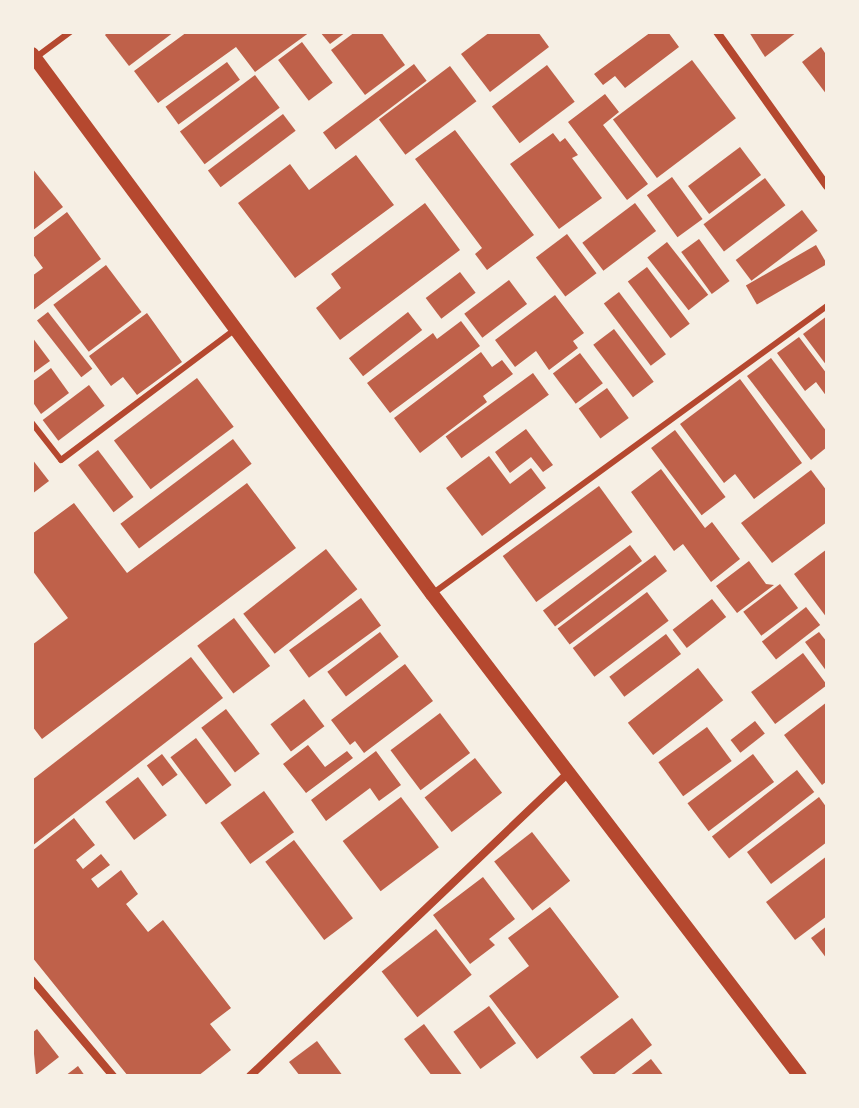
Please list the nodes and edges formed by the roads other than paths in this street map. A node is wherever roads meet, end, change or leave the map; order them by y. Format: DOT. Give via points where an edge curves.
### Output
graph roads {
  1 [pos="70,32"];
  2 [pos="717,32"];
  3 [pos="33,56"];
  4 [pos="827,186"];
  5 [pos="827,306"];
  6 [pos="237,328"];
  7 [pos="32,423"];
  8 [pos="432,594"];
  9 [pos="568,773"];
  10 [pos="32,980"];
  11 [pos="113,1076"];
  12 [pos="250,1076"];
  13 [pos="800,1076"];
  1 -- 3 [label="lane"];
  2 -- 4 [label="street"];
  3 -- 6 [label="street"];
  5 -- 8 [label="lane"];
  6 -- 7 [label="lane" via="61,460"];
  6 -- 8 [label="street"];
  8 -- 9 [label="street"];
  9 -- 12 [label="street"];
  9 -- 13 [label="street"];
  10 -- 11 [label="street"];
}
